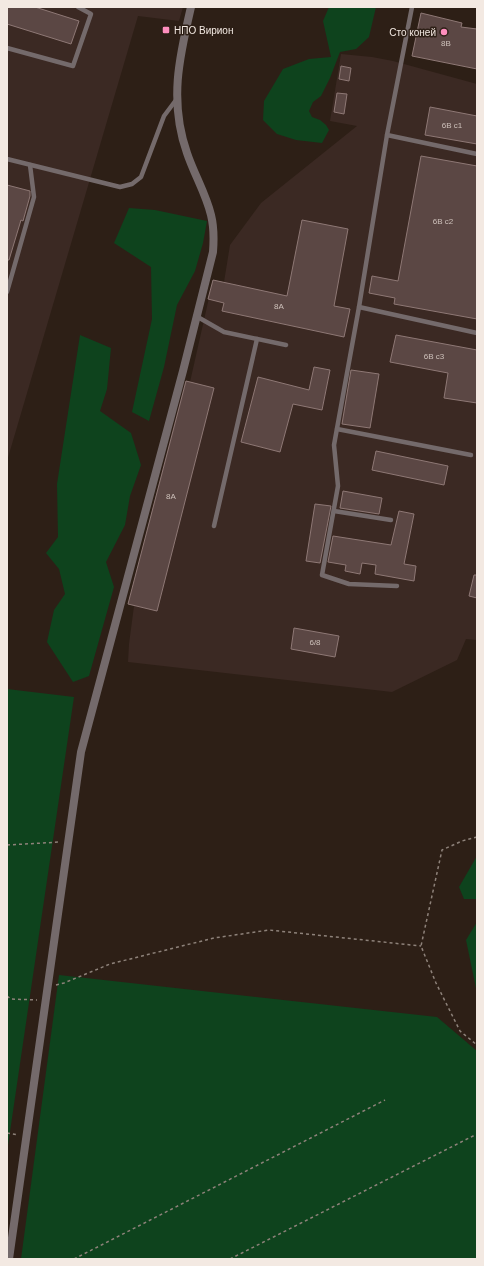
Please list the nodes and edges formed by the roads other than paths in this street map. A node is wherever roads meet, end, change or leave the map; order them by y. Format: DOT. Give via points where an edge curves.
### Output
graph roads {
  1 [pos="78,7"];
  2 [pos="191,7"];
  3 [pos="412,7"];
  4 [pos="7,48"];
  5 [pos="176,100"];
  6 [pos="387,135"];
  7 [pos="477,154"];
  8 [pos="7,160"];
  9 [pos="30,165"];
  10 [pos="7,292"];
  11 [pos="359,307"];
  12 [pos="196,316"];
  13 [pos="477,333"];
  14 [pos="257,339"];
  15 [pos="286,345"];
  16 [pos="337,429"];
  17 [pos="471,455"];
  18 [pos="334,511"];
  19 [pos="391,520"];
  20 [pos="214,526"];
  21 [pos="397,586"];
  22 [pos="9,1259"];
  1 -- 4 [label="lane" via="91,14 73,66"];
  2 -- 5 [label="street" via="180,56"];
  3 -- 6 [label="lane"];
  5 -- 9 [label="lane" via="164,116 141,177 132,184 120,187"];
  5 -- 12 [label="street" via="186,152 211,215 214,234 213,252"];
  6 -- 7 [label="lane"];
  6 -- 11 [label="lane"];
  8 -- 9 [label="lane"];
  9 -- 10 [label="lane" via="34,197"];
  11 -- 13 [label="lane"];
  11 -- 16 [label="lane"];
  12 -- 14 [label="lane" via="224,332"];
  12 -- 22 [label="street" via="81,752"];
  14 -- 15 [label="lane"];
  14 -- 20 [label="lane"];
  16 -- 17 [label="lane"];
  16 -- 18 [label="lane" via="334,445 338,486"];
  18 -- 19 [label="lane"];
  18 -- 21 [label="lane" via="322,575 349,584"];
}
